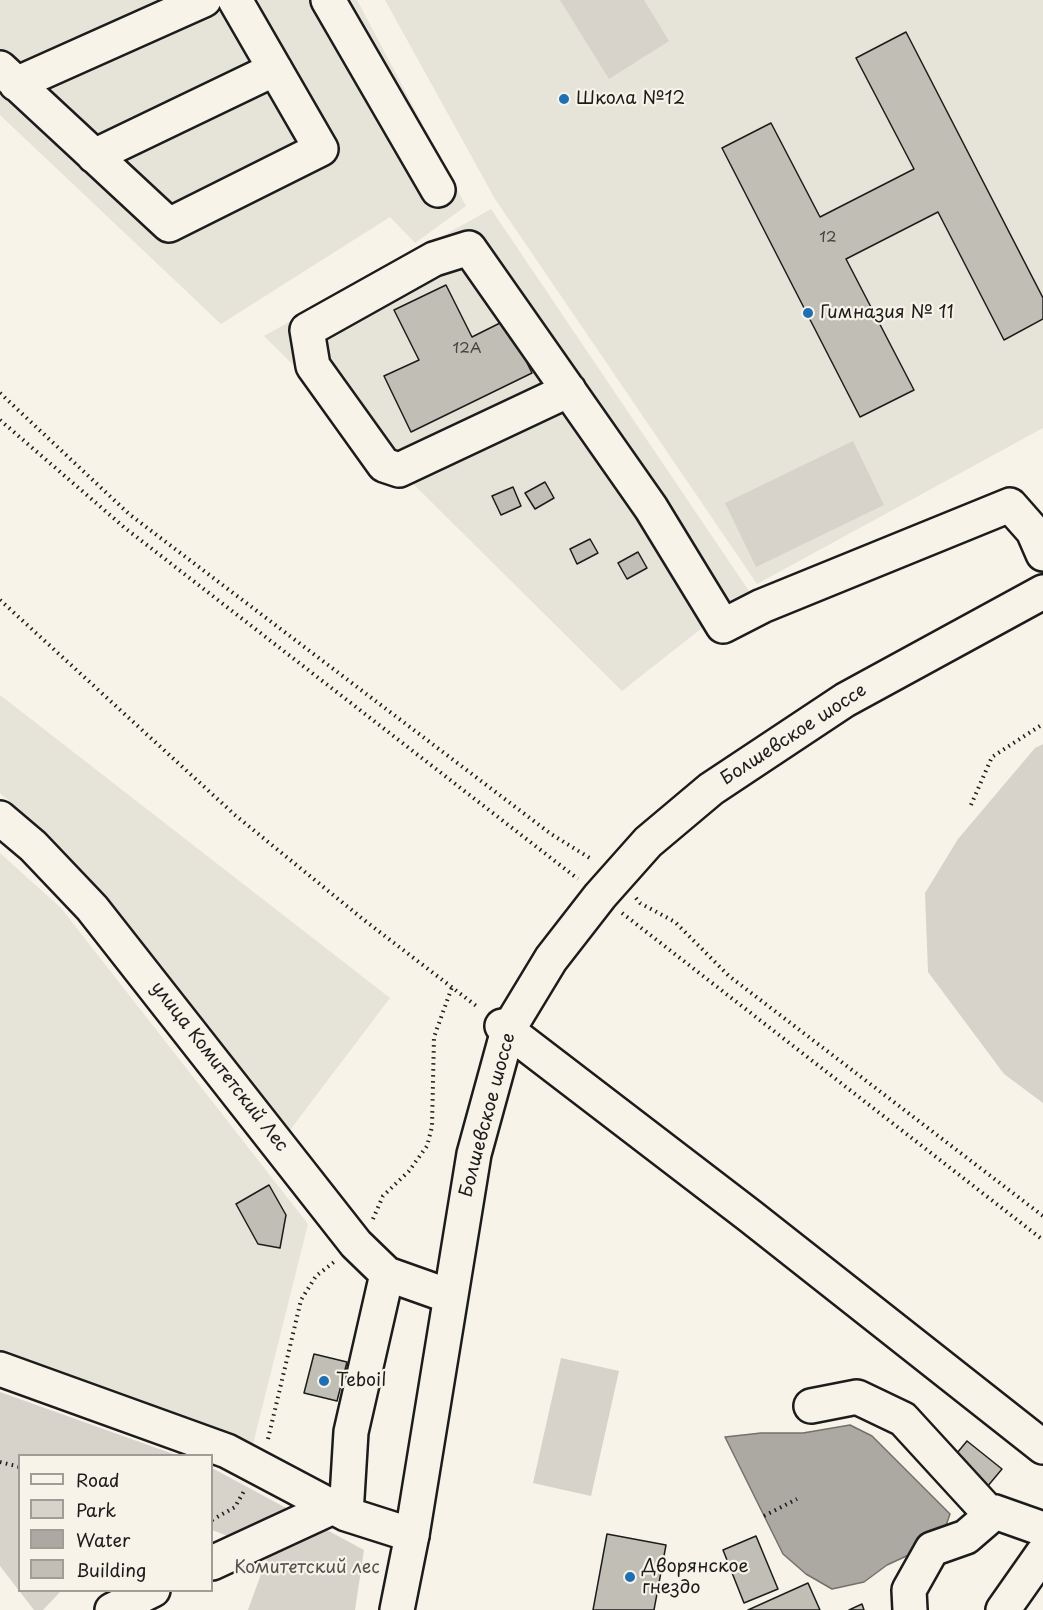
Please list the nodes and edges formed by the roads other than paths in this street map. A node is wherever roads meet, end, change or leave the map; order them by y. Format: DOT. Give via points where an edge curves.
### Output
graph roads {
  1 [pos="204,0"];
  2 [pos="235,0"];
  3 [pos="328,0"];
  4 [pos="275,69"];
  5 [pos="8,76"];
  6 [pos="94,156"];
  7 [pos="438,190"];
  8 [pos="569,390"];
  9 [pos="1043,554"];
  10 [pos="1043,592"];
  11 [pos="0,818"];
  12 [pos="505,1028"];
  13 [pos="387,1274"];
  14 [pos="449,1296"];
  15 [pos="0,1369"];
  16 [pos="811,1406"];
  17 [pos="1043,1447"];
  18 [pos="340,1510"];
  19 [pos="991,1515"];
  20 [pos="1043,1529"];
  21 [pos="412,1535"];
  22 [pos="1043,1553"];
  23 [pos="213,1563"];
  24 [pos="149,1592"];
  25 [pos="112,1610"];
  26 [pos="397,1610"];
  27 [pos="910,1610"];
  28 [pos="1003,1610"];
  1 -- 5 [label="street"];
  2 -- 4 [label="street"];
  3 -- 7 [label="street"];
  4 -- 6 [label="street"];
  4 -- 6 [label="street" via="321,149 169,225"];
  5 -- 6 [label="street"];
  8 -- 8 [label="street" via="470,248 434,259 307,330 313,366 384,465 399,470"];
  8 -- 9 [label="street" via="651,508 723,626 762,606 1010,505 1033,531"];
  10 -- 12 [label="street, Болшевское шоссе" via="845,700 720,782 648,842 609,886 551,959"];
  11 -- 13 [label="street, улица Комитетский Лес" via="33,846 92,908 242,1118"];
  12 -- 14 [label="street, Болшевское шоссе" via="474,1154"];
  12 -- 17 [label="street"];
  13 -- 14 [label="street, улица Комитетский Лес"];
  13 -- 18 [label="street" via="351,1432"];
  14 -- 21 [label="street, Болшевское шоссе"];
  15 -- 18 [label="street" via="227,1451"];
  16 -- 19 [label="street" via="857,1397 903,1419"];
  18 -- 21 [label="street"];
  18 -- 23 [label="street"];
  19 -- 20 [label="street" via="995,1512"];
  19 -- 27 [label="street" via="966,1537 932,1549 909,1590"];
  21 -- 26 [label="street, Болшевское шоссе"];
  22 -- 28 [label="street"];
  24 -- 25 [label="street"];
}
